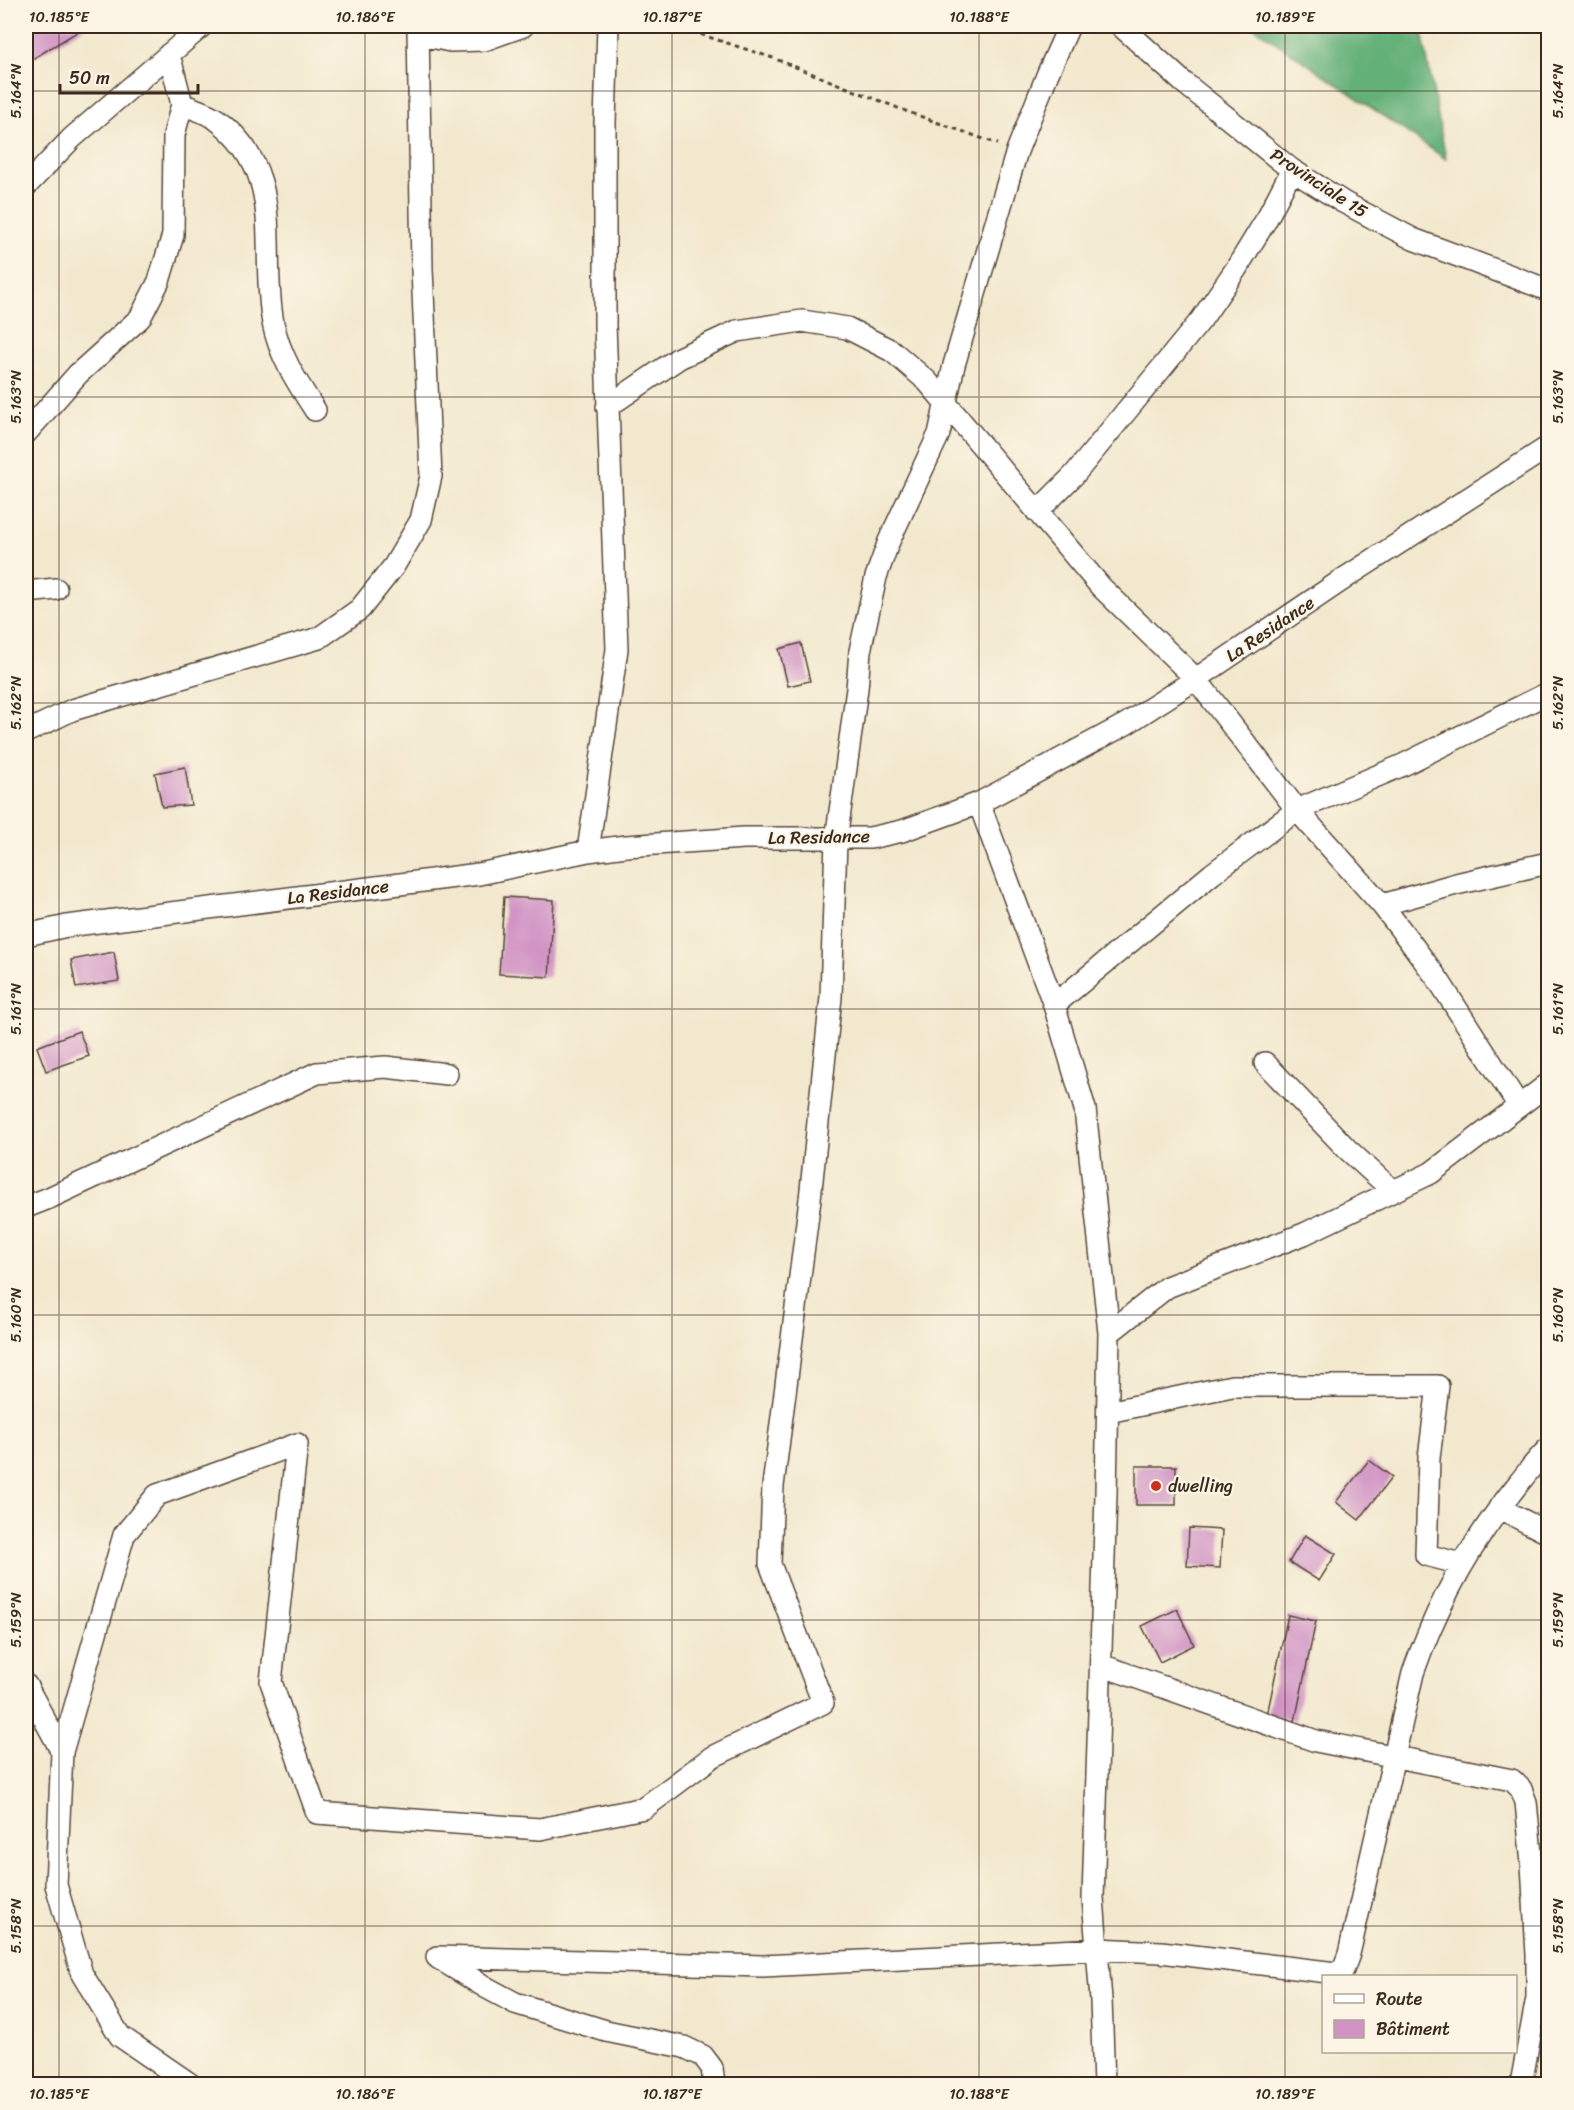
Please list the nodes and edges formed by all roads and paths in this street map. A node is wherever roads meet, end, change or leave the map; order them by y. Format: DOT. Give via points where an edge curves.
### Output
graph roads {
  1 [pos="202,26"];
  2 [pos="523,26"];
  3 [pos="608,26"];
  4 [pos="675,26"];
  5 [pos="1069,26"];
  6 [pos="1121,26"];
  7 [pos="418,30"];
  8 [pos="169,54"];
  9 [pos="182,104"];
  10 [pos="1017,151"];
  11 [pos="1292,170"];
  12 [pos="26,186"];
  13 [pos="1548,290"];
  14 [pos="946,405"];
  15 [pos="607,407"];
  16 [pos="315,410"];
  17 [pos="26,433"];
  18 [pos="1548,447"];
  19 [pos="1037,512"];
  20 [pos="56,589"];
  21 [pos="26,592"];
  22 [pos="1196,679"];
  23 [pos="1548,693"];
  24 [pos="26,732"];
  25 [pos="979,803"];
  26 [pos="1297,810"];
  27 [pos="836,840"];
  28 [pos="588,851"];
  29 [pos="1548,863"];
  30 [pos="1382,904"];
  31 [pos="26,935"];
  32 [pos="1054,1005"];
  33 [pos="1265,1063"];
  34 [pos="447,1074"];
  35 [pos="1548,1084"];
  36 [pos="1519,1106"];
  37 [pos="1393,1191"];
  38 [pos="26,1207"];
  39 [pos="1109,1333"];
  40 [pos="1108,1412"];
  41 [pos="1548,1449"];
  42 [pos="1498,1508"];
  43 [pos="1548,1533"];
  44 [pos="1461,1564"];
  45 [pos="1101,1665"];
  46 [pos="26,1685"];
  47 [pos="62,1752"];
  48 [pos="1394,1758"];
  49 [pos="1097,1949"];
  50 [pos="190,2085"];
  51 [pos="714,2085"];
  52 [pos="1104,2085"];
  53 [pos="1521,2085"];
  1 -- 8 [label="street"];
  2 -- 7 [label="street" via="484,40 450,41"];
  3 -- 15 [label="street"];
  4 -- 10 [label="path" via="773,58"];
  5 -- 10 [label="street"];
  6 -- 11 [label="street, Provinciale 15"];
  7 -- 24 [label="street" via="431,476 421,520 394,566 360,609 318,638 72,710"];
  8 -- 9 [label="street"];
  8 -- 12 [label="street" via="72,138"];
  9 -- 16 [label="street" via="215,118 248,154 261,178 268,219 273,324 287,366"];
  9 -- 17 [label="street" via="174,135 173,235 159,281 140,318 78,374"];
  10 -- 14 [label="street" via="954,365"];
  11 -- 13 [label="street, Provinciale 15" via="1413,238"];
  11 -- 19 [label="street" via="1266,220 1201,320 1074,475"];
  14 -- 15 [label="street" via="927,381 892,351 847,328 802,321 737,331 679,358"];
  14 -- 19 [label="street"];
  14 -- 27 [label="street" via="939,434 876,577 860,651"];
  15 -- 28 [label="street" via="617,649"];
  18 -- 22 [label="street, La Residance"];
  19 -- 22 [label="street" via="1101,587"];
  20 -- 21 [label="street"];
  22 -- 25 [label="street, La Residance" via="1126,724"];
  22 -- 26 [label="street"];
  23 -- 26 [label="street" via="1403,765"];
  25 -- 27 [label="street, La Residance" via="902,831"];
  25 -- 32 [label="street"];
  26 -- 30 [label="street"];
  26 -- 32 [label="street" via="1212,874"];
  27 -- 28 [label="street, La Residance" via="744,838"];
  27 -- 47 [label="street" via="831,997 773,1485 770,1564 822,1703 712,1757 644,1808 540,1830 317,1813 271,1682 297,1444 157,1495 124,1535"];
  28 -- 31 [label="street, La Residance" via="479,874 67,926"];
  29 -- 30 [label="street"];
  30 -- 36 [label="street" via="1439,981"];
  32 -- 39 [label="street" via="1085,1109"];
  33 -- 37 [label="street"];
  34 -- 38 [label="street" via="385,1067 317,1073"];
  35 -- 36 [label="street"];
  36 -- 37 [label="street" via="1431,1173"];
  37 -- 39 [label="street" via="1304,1234 1167,1287"];
  39 -- 40 [label="street"];
  40 -- 44 [label="street" via="1232,1386 1438,1386 1429,1458 1426,1555"];
  40 -- 45 [label="street"];
  41 -- 42 [label="street"];
  42 -- 43 [label="street"];
  42 -- 44 [label="street"];
  44 -- 48 [label="street" via="1421,1648"];
  45 -- 48 [label="street" via="1298,1736"];
  45 -- 49 [label="street" via="1093,1898"];
  46 -- 47 [label="street"];
  47 -- 50 [label="street" via="56,1885 82,1974 120,2036"];
  48 -- 49 [label="street" via="1343,1970 1336,1973 1161,1952"];
  48 -- 53 [label="street" via="1512,1780 1521,1789 1526,1802 1538,1954 1538,1998"];
  49 -- 51 [label="street" via="763,1966 437,1957 515,2003 606,2031 684,2047 703,2056 712,2068"];
  49 -- 52 [label="street"];
}
